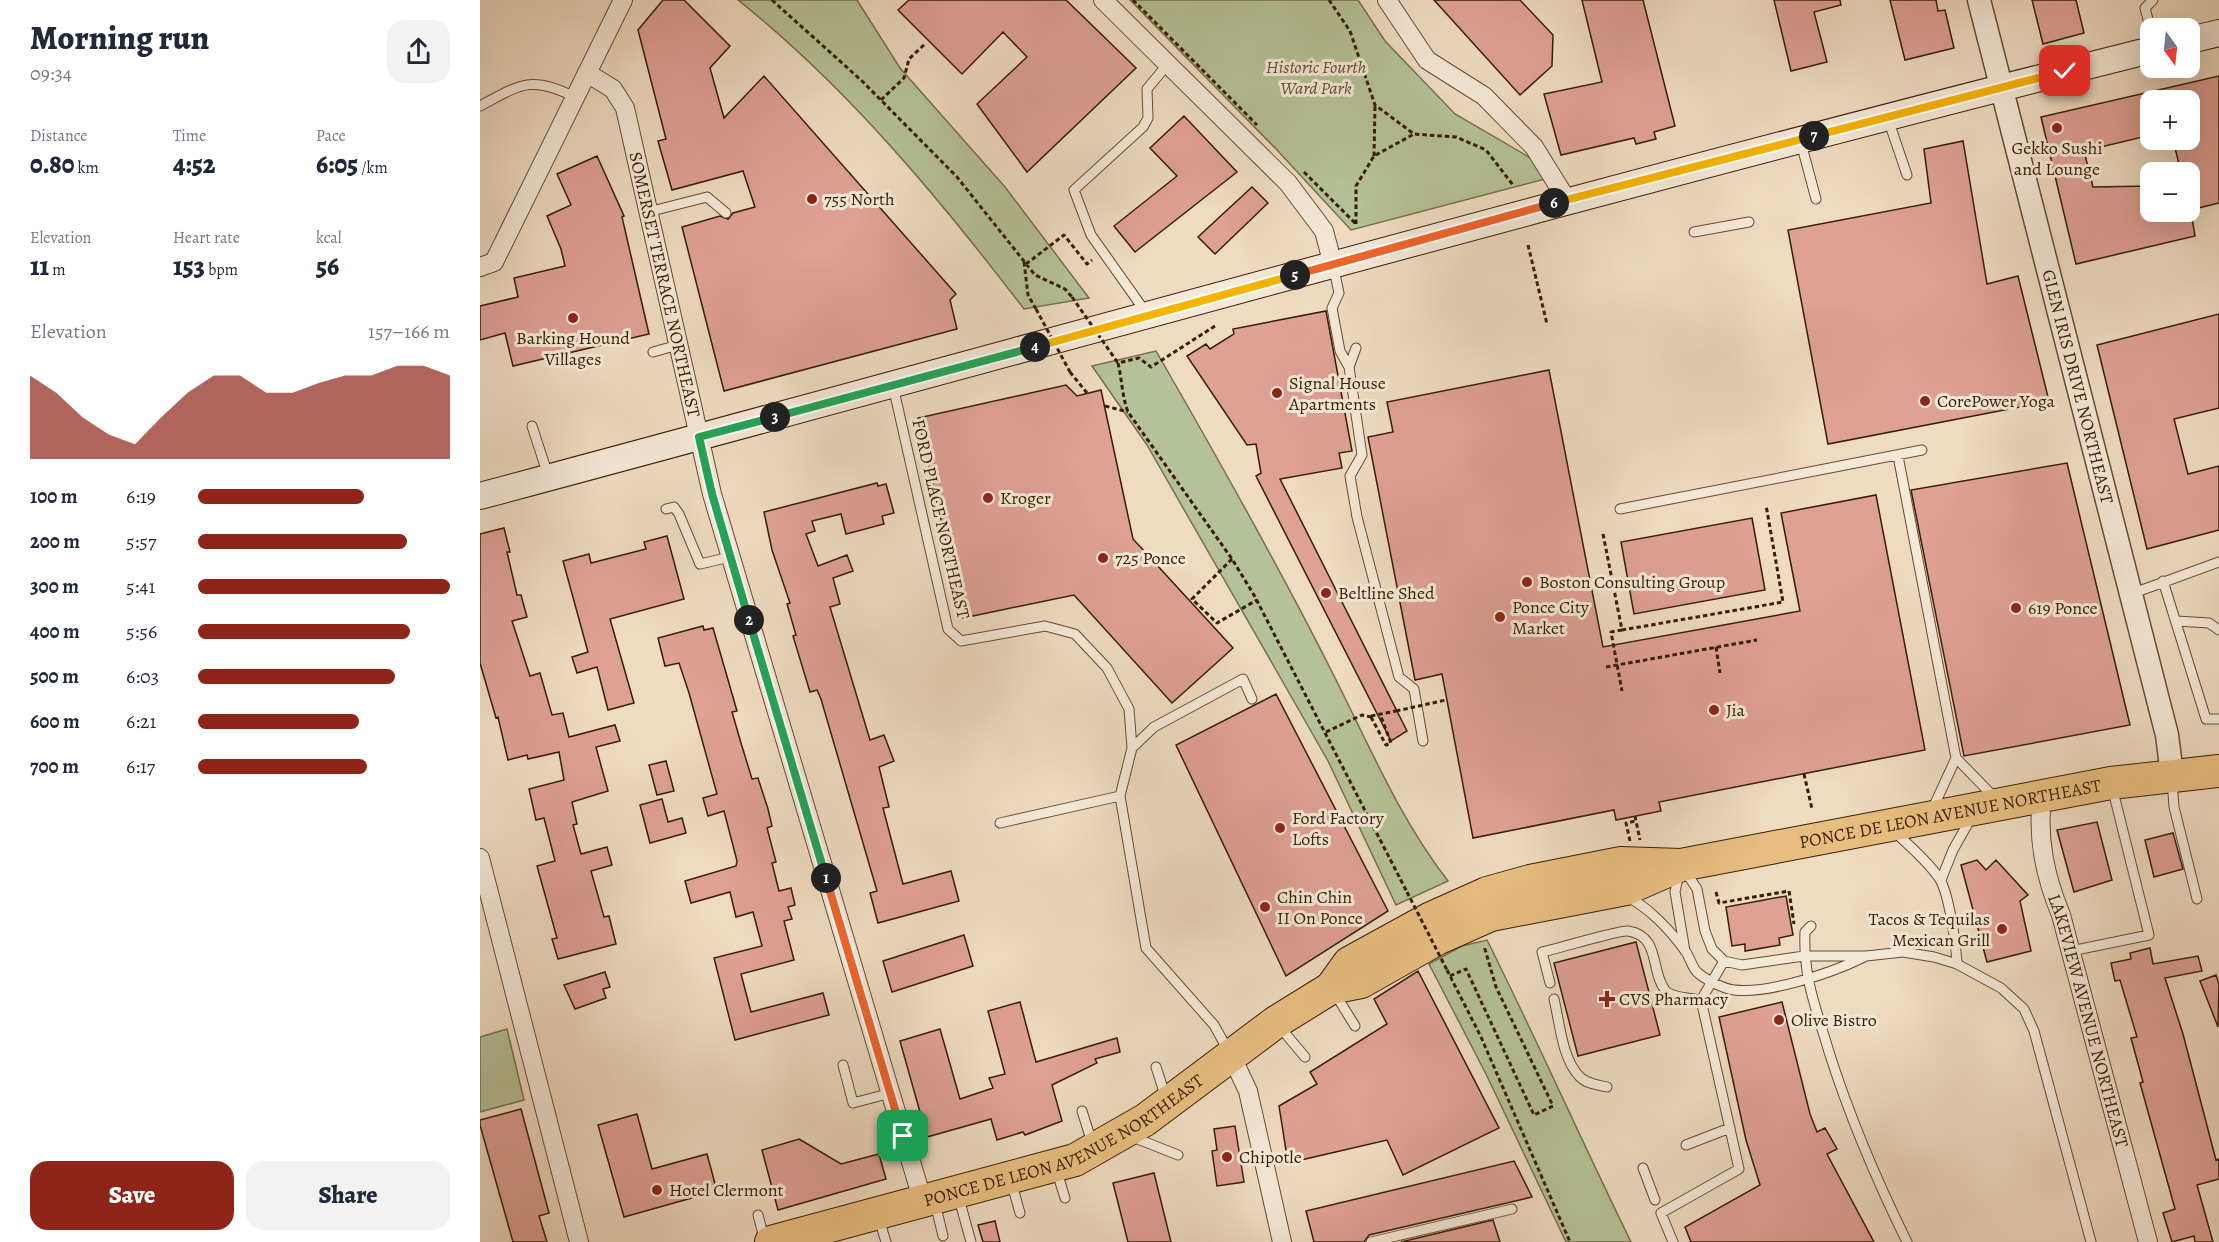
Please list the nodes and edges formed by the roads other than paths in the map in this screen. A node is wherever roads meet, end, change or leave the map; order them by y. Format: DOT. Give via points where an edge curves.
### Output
graph roads {
  1 [pos="623,0"];
  2 [pos="1103,0"];
  3 [pos="1387,0"];
  4 [pos="1979,0"];
  5 [pos="2153,0"];
  6 [pos="2148,18"];
  7 [pos="2219,33"];
  8 [pos="2200,38"];
  9 [pos="2140,53"];
  10 [pos="1167,65"];
  11 [pos="587,73"];
  12 [pos="2001,87"];
  13 [pos="575,97"];
  14 [pos="480,106"];
  15 [pos="1888,117"];
  16 [pos="1799,139"];
  17 [pos="1907,175"];
  18 [pos="1816,199"];
  19 [pos="1567,200"];
  20 [pos="648,212"];
  21 [pos="726,213"];
  22 [pos="1749,222"];
  23 [pos="1694,232"];
  24 [pos="1333,265"];
  25 [pos="480,267"];
  26 [pos="1149,316"];
  27 [pos="678,345"];
  28 [pos="1356,348"];
  29 [pos="653,352"];
  30 [pos="1348,367"];
  31 [pos="893,386"];
  32 [pos="532,426"];
  33 [pos="699,437"];
  34 [pos="1922,450"];
  35 [pos="1898,456"];
  36 [pos="548,478"];
  37 [pos="480,496"];
  38 [pos="666,509"];
  39 [pos="1620,509"];
  40 [pos="730,557"];
  41 [pos="2219,562"];
  42 [pos="2163,581"];
  43 [pos="2130,594"];
  44 [pos="2176,621"];
  45 [pos="2219,630"];
  46 [pos="1252,699"];
  47 [pos="2219,719"];
  48 [pos="1424,741"];
  49 [pos="1132,748"];
  50 [pos="1956,758"];
  51 [pos="2219,771"];
  52 [pos="2172,774"];
  53 [pos="2111,783"];
  54 [pos="1120,796"];
  55 [pos="2042,797"];
  56 [pos="1989,808"];
  57 [pos="1927,820"];
  58 [pos="1000,823"];
  59 [pos="1889,827"];
  60 [pos="480,858"];
  61 [pos="1681,865"];
  62 [pos="1941,880"];
  63 [pos="1612,891"];
  64 [pos="2197,899"];
  65 [pos="1811,926"];
  66 [pos="1685,951"];
  67 [pos="2071,951"];
  68 [pos="1804,956"];
  69 [pos="1866,956"];
  70 [pos="1724,961"];
  71 [pos="1957,964"];
  72 [pos="1806,979"];
  73 [pos="1712,981"];
  74 [pos="1550,983"];
  75 [pos="1331,988"];
  76 [pos="1554,999"];
  77 [pos="1701,1000"];
  78 [pos="1276,1022"];
  79 [pos="1355,1026"];
  80 [pos="1231,1055"];
  81 [pos="1305,1057"];
  82 [pos="843,1065"];
  83 [pos="1156,1067"];
  84 [pos="1607,1087"];
  85 [pos="891,1093"];
  86 [pos="1167,1104"];
  87 [pos="1082,1111"];
  88 [pos="1730,1128"];
  89 [pos="1123,1133"];
  90 [pos="1686,1145"];
  91 [pos="1094,1149"];
  92 [pos="1178,1155"];
  93 [pos="1056,1167"];
  94 [pos="1643,1168"];
  95 [pos="1011,1178"];
  96 [pos="938,1198"];
  97 [pos="1065,1198"];
  98 [pos="1655,1200"];
  99 [pos="1512,1209"];
  100 [pos="1020,1213"];
  101 [pos="882,1228"];
  102 [pos="764,1229"];
  103 [pos="943,1236"];
  104 [pos="809,1237"];
  105 [pos="579,1242"];
  106 [pos="765,1242"];
  107 [pos="971,1242"];
  108 [pos="1282,1242"];
  109 [pos="1371,1242"];
  110 [pos="1673,1242"];
  111 [pos="1907,1242"];
  112 [pos="2091,1242"];
  113 [pos="2148,1242"];
  1 -- 11 [label="street"];
  2 -- 10 [label="street"];
  3 -- 19 [label="street" via="1426,60 1484,96 1534,147"];
  4 -- 12 [label="street, GLEN IRIS DRIVE NORTHEAST"];
  5 -- 6 [label="lane" via="2145,8"];
  7 -- 8 [label="main road"];
  9 -- 12 [label="main road"];
  10 -- 24 [label="street" via="1288,183 1324,231"];
  10 -- 26 [label="lane" via="1147,89 1148,118 1143,127 1074,190 1091,236"];
  11 -- 13 [label="street"];
  11 -- 20 [label="street, SOMERSET TERRACE NORTHEAST" via="613,89 625,108"];
  12 -- 15 [label="main road"];
  12 -- 43 [label="street, GLEN IRIS DRIVE NORTHEAST"];
  13 -- 14 [label="lane" via="550,84 531,84"];
  13 -- 25 [label="street" via="494,262"];
  15 -- 16 [label="main road"];
  15 -- 17 [label="lane"];
  16 -- 18 [label="lane"];
  16 -- 19 [label="main road"];
  19 -- 24 [label="main road"];
  20 -- 21 [label="lane" via="707,197"];
  20 -- 27 [label="street, SOMERSET TERRACE NORTHEAST"];
  22 -- 23 [label="lane"];
  24 -- 26 [label="main road"];
  24 -- 30 [label="lane" via="1339,293 1332,308 1340,351"];
  26 -- 31 [label="main road"];
  27 -- 29 [label="lane"];
  27 -- 33 [label="street, SOMERSET TERRACE NORTHEAST"];
  28 -- 30 [label="lane"];
  30 -- 48 [label="lane" via="1362,455 1350,476 1357,517 1399,677 1414,689"];
  31 -- 33 [label="main road"];
  31 -- 49 [label="lane, FORD PLACE NORTHEAST" via="948,629 961,640 1045,626 1075,634 1107,668 1129,709"];
  32 -- 36 [label="lane"];
  33 -- 36 [label="main road"];
  33 -- 40 [label="street, SOMERSET TERRACE NORTHEAST"];
  34 -- 35 [label="lane"];
  35 -- 39 [label="lane"];
  35 -- 50 [label="lane"];
  36 -- 37 [label="main road"];
  38 -- 40 [label="lane" via="674,507 679,514 700,564"];
  40 -- 85 [label="street, SOMERSET TERRACE NORTHEAST"];
  41 -- 42 [label="lane"];
  42 -- 43 [label="lane"];
  42 -- 44 [label="lane"];
  43 -- 52 [label="street, GLEN IRIS DRIVE NORTHEAST" via="2167,735"];
  44 -- 45 [label="lane" via="2209,623"];
  44 -- 47 [label="lane" via="2206,719"];
  46 -- 49 [label="lane" via="1243,679 1154,727"];
  49 -- 54 [label="lane, FORD PLACE NORTHEAST"];
  50 -- 56 [label="lane"];
  50 -- 57 [label="lane"];
  51 -- 52 [label="highway, PONCE DE LEON AVENUE NORTHEAST"];
  52 -- 53 [label="highway, PONCE DE LEON AVENUE NORTHEAST"];
  52 -- 64 [label="lane" via="2174,807"];
  53 -- 55 [label="highway, PONCE DE LEON AVENUE NORTHEAST"];
  53 -- 67 [label="lane" via="2149,934"];
  54 -- 58 [label="lane"];
  54 -- 80 [label="lane, FORD PLACE NORTHEAST" via="1146,948 1214,1025"];
  55 -- 56 [label="highway, PONCE DE LEON AVENUE NORTHEAST"];
  55 -- 67 [label="street, LAKEVIEW AVENUE NORTHEAST" via="2041,850"];
  56 -- 57 [label="highway, PONCE DE LEON AVENUE NORTHEAST"];
  56 -- 62 [label="lane" via="1953,850"];
  57 -- 59 [label="highway, PONCE DE LEON AVENUE NORTHEAST"];
  59 -- 61 [label="highway, PONCE DE LEON AVENUE NORTHEAST"];
  59 -- 62 [label="lane"];
  60 -- 105 [label="street" via="488,915"];
  61 -- 63 [label="highway, PONCE DE LEON AVENUE NORTHEAST" via="1626,889"];
  61 -- 66 [label="lane" via="1675,892"];
  61 -- 70 [label="lane" via="1697,889 1713,949"];
  61 -- 75 [label="highway, PONCE DE LEON AVENUE NORTHEAST" via="1621,863 1530,880 1487,893 1431,918 1349,963"];
  62 -- 71 [label="lane"];
  63 -- 66 [label="lane" via="1650,913"];
  63 -- 75 [label="highway, PONCE DE LEON AVENUE NORTHEAST" via="1491,915 1445,934 1361,982"];
  65 -- 68 [label="lane" via="1805,932"];
  66 -- 73 [label="lane" via="1696,972"];
  67 -- 113 [label="street, LAKEVIEW AVENUE NORTHEAST"];
  68 -- 69 [label="lane"];
  68 -- 70 [label="lane" via="1742,965"];
  68 -- 72 [label="lane"];
  69 -- 71 [label="lane" via="1903,952"];
  69 -- 72 [label="lane"];
  70 -- 73 [label="lane"];
  71 -- 112 [label="lane" via="2001,988 2024,1009 2034,1031"];
  72 -- 73 [label="lane" via="1733,990"];
  72 -- 111 [label="lane" via="1866,1159"];
  73 -- 77 [label="lane"];
  74 -- 77 [label="lane" via="1542,952 1627,931 1645,937 1655,953 1665,990"];
  75 -- 78 [label="highway, PONCE DE LEON AVENUE NORTHEAST"];
  75 -- 79 [label="lane"];
  76 -- 84 [label="lane" via="1570,1062 1581,1078"];
  77 -- 88 [label="lane"];
  78 -- 80 [label="highway, PONCE DE LEON AVENUE NORTHEAST"];
  78 -- 81 [label="lane"];
  80 -- 86 [label="highway, PONCE DE LEON AVENUE NORTHEAST"];
  80 -- 108 [label="street" via="1248,1090"];
  82 -- 85 [label="lane" via="853,1103"];
  83 -- 86 [label="lane"];
  85 -- 96 [label="street, SOMERSET TERRACE NORTHEAST"];
  86 -- 89 [label="highway, PONCE DE LEON AVENUE NORTHEAST"];
  87 -- 91 [label="lane"];
  88 -- 90 [label="lane"];
  88 -- 110 [label="lane" via="1739,1169 1661,1213"];
  89 -- 91 [label="highway, PONCE DE LEON AVENUE NORTHEAST"];
  89 -- 92 [label="lane"];
  91 -- 93 [label="highway, PONCE DE LEON AVENUE NORTHEAST"];
  93 -- 95 [label="highway, PONCE DE LEON AVENUE NORTHEAST"];
  93 -- 97 [label="lane"];
  94 -- 98 [label="lane"];
  95 -- 96 [label="highway, PONCE DE LEON AVENUE NORTHEAST"];
  95 -- 100 [label="lane"];
  96 -- 101 [label="highway, PONCE DE LEON AVENUE NORTHEAST"];
  96 -- 103 [label="lane"];
  96 -- 107 [label="lane"];
  99 -- 109 [label="lane"];
  101 -- 104 [label="highway, PONCE DE LEON AVENUE NORTHEAST"];
  102 -- 104 [label="highway, PONCE DE LEON AVENUE NORTHEAST"];
  102 -- 106 [label="lane"];
}
